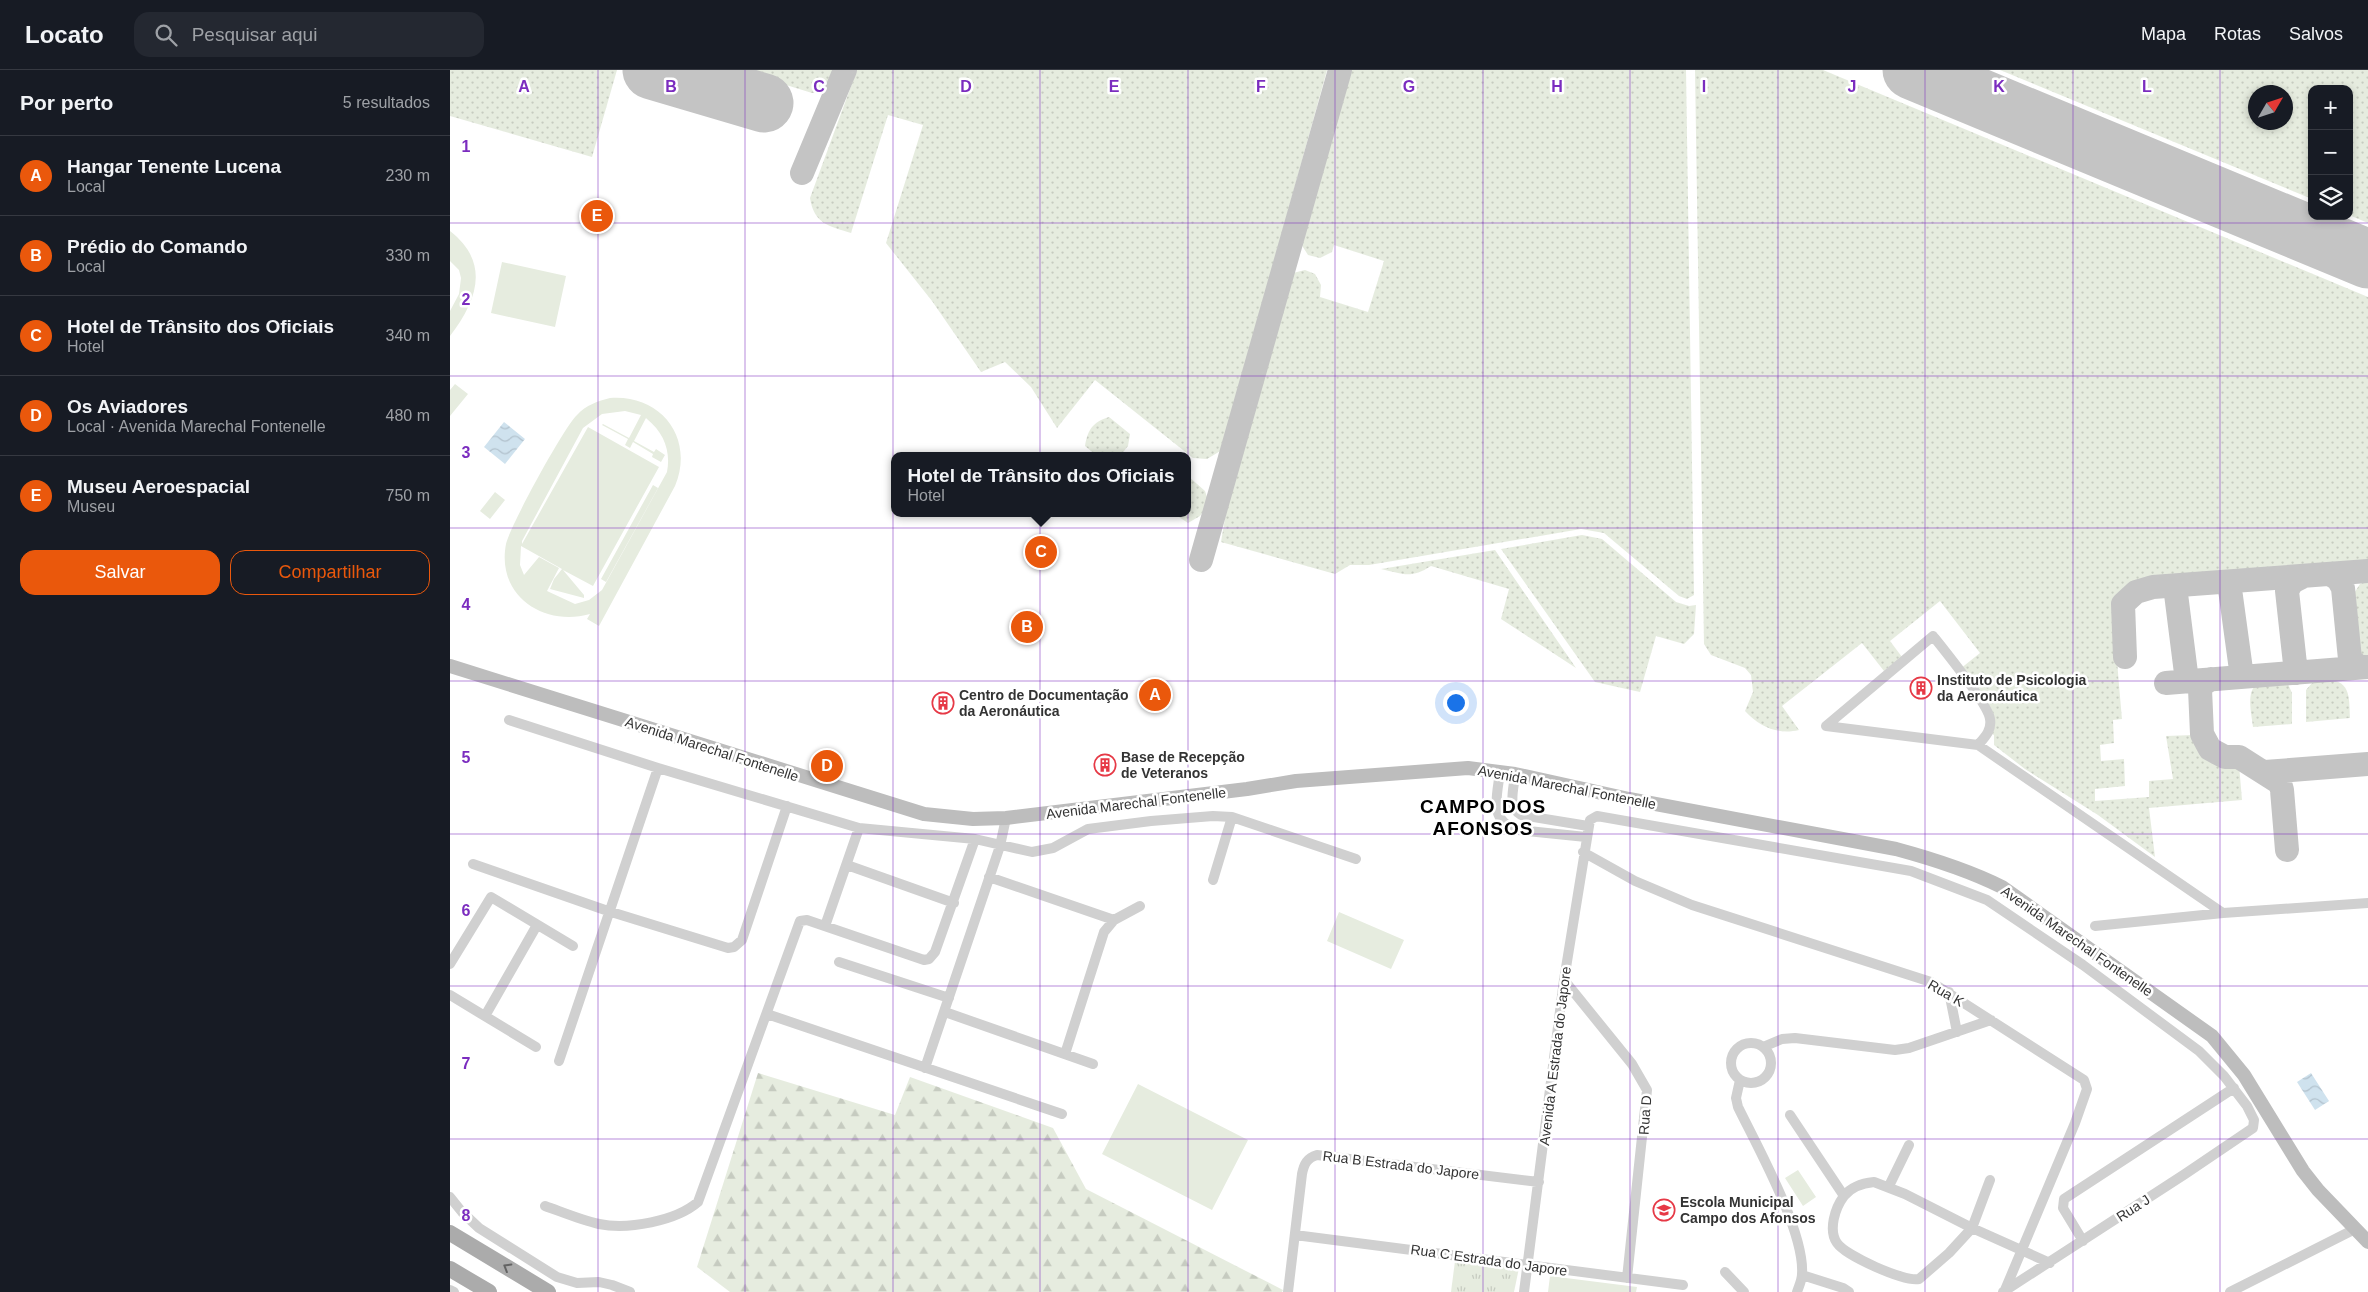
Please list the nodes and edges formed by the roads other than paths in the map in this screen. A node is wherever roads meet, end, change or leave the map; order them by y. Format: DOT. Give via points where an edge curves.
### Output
graph roads {
  1 [pos="450,666"];
  2 [pos="509,720"];
  3 [pos="1978,745"];
  4 [pos="658,768"];
  5 [pos="1500,772"];
  6 [pos="1515,774"];
  7 [pos="787,806"];
  8 [pos="1515,811"];
  9 [pos="1232,817"];
  10 [pos="1006,818"];
  11 [pos="1559,820"];
  12 [pos="1503,823"];
  13 [pos="1589,823"];
  14 [pos="860,828"];
  15 [pos="1557,834"];
  16 [pos="1586,838"];
  17 [pos="975,839"];
  18 [pos="1000,846"];
  19 [pos="1583,852"];
  20 [pos="1356,859"];
  21 [pos="473,864"];
  22 [pos="847,865"];
  23 [pos="989,877"];
  24 [pos="1213,880"];
  25 [pos="954,903"];
  26 [pos="2368,904"];
  27 [pos="1140,906"];
  28 [pos="608,911"];
  29 [pos="2223,913"];
  30 [pos="1114,920"];
  31 [pos="537,925"];
  32 [pos="825,926"];
  33 [pos="2095,926"];
  34 [pos="573,946"];
  35 [pos="839,962"];
  36 [pos="450,964"];
  37 [pos="1564,980"];
  38 [pos="1950,992"];
  39 [pos="450,995"];
  40 [pos="949,998"];
  41 [pos="945,1012"];
  42 [pos="767,1014"];
  43 [pos="485,1016"];
  44 [pos="1991,1020"];
  45 [pos="1957,1032"];
  46 [pos="536,1047"];
  47 [pos="1763,1047"];
  48 [pos="1065,1054"];
  49 [pos="559,1061"];
  50 [pos="1093,1064"];
  51 [pos="925,1068"];
  52 [pos="1740,1080"];
  53 [pos="2234,1088"];
  54 [pos="1062,1114"];
  55 [pos="1790,1115"];
  56 [pos="1909,1144"];
  57 [pos="1990,1180"];
  58 [pos="1540,1182"];
  59 [pos="1889,1186"];
  60 [pos="1844,1196"];
  61 [pos="450,1197"];
  62 [pos="544,1206"];
  63 [pos="1972,1228"];
  64 [pos="2355,1229"];
  65 [pos="450,1233"];
  66 [pos="1295,1235"];
  67 [pos="2083,1241"];
  68 [pos="2368,1242"];
  69 [pos="2022,1251"];
  70 [pos="2050,1263"];
  71 [pos="1528,1265"];
  72 [pos="450,1269"];
  73 [pos="1725,1272"];
  74 [pos="1802,1275"];
  75 [pos="1628,1278"];
  76 [pos="1683,1285"];
  77 [pos="450,1290"];
  78 [pos="479,1290"];
  79 [pos="2004,1291"];
  80 [pos="454,1292"];
  81 [pos="548,1292"];
  82 [pos="630,1292"];
  83 [pos="1288,1292"];
  84 [pos="1524,1292"];
  85 [pos="1744,1292"];
  86 [pos="1797,1292"];
  87 [pos="1850,1292"];
  88 [pos="2230,1292"];
  1 -- 10 [label="main road, Avenida Marechal Fontenelle" via="924,814 973,819"];
  2 -- 4 [label="street"];
  3 -- 3 [label="street" via="1835,727 1826,726 1933,636 1990,718 1989,733"];
  3 -- 29 [label="street"];
  4 -- 7 [label="street"];
  4 -- 28 [label="street"];
  5 -- 6 [label="main road, Avenida Marechal Fontenelle"];
  5 -- 10 [label="main road, Avenida Marechal Fontenelle" via="1450,768 1296,781"];
  5 -- 12 [label="street" via="1496,808"];
  6 -- 8 [label="street" via="1512,805"];
  6 -- 64 [label="main road, Avenida Marechal Fontenelle" via="1628,799 1896,849 1965,870 2002,886 2212,1036 2244,1075 2303,1171"];
  7 -- 14 [label="street"];
  7 -- 28 [label="street" via="742,940 734,948"];
  8 -- 11 [label="street" via="1522,815"];
  8 -- 12 [label="street"];
  9 -- 18 [label="street" via="1151,821 1088,830 1053,848 1032,852"];
  9 -- 20 [label="street"];
  9 -- 24 [label="street"];
  10 -- 18 [label="street"];
  11 -- 13 [label="street"];
  11 -- 15 [label="street"];
  12 -- 15 [label="street" via="1518,830"];
  13 -- 16 [label="street, Avenida A Estrada do Japore"];
  13 -- 53 [label="street" via="1597,816 1910,871 1966,891 2000,908 2182,1038"];
  14 -- 17 [label="street"];
  14 -- 22 [label="street"];
  15 -- 16 [label="street"];
  16 -- 19 [label="street, Avenida A Estrada do Japore"];
  17 -- 18 [label="street"];
  17 -- 25 [label="street"];
  18 -- 23 [label="street"];
  19 -- 37 [label="street, Avenida A Estrada do Japore"];
  19 -- 38 [label="street, Rua K" via="1635,881 1685,902 1931,982"];
  21 -- 28 [label="street"];
  22 -- 25 [label="street"];
  22 -- 32 [label="street"];
  23 -- 30 [label="street"];
  23 -- 40 [label="street"];
  25 -- 32 [label="street" via="936,952 924,960"];
  26 -- 29 [label="street"];
  27 -- 30 [label="street"];
  28 -- 49 [label="street"];
  29 -- 33 [label="street"];
  30 -- 48 [label="street" via="1104,932"];
  31 -- 34 [label="street"];
  31 -- 36 [label="street" via="491,897"];
  31 -- 43 [label="street"];
  32 -- 42 [label="street" via="807,920 798,925"];
  35 -- 40 [label="street"];
  37 -- 58 [label="street, Avenida A Estrada do Japore"];
  37 -- 75 [label="street, Rua D" via="1632,1064 1647,1090"];
  38 -- 44 [label="street, Rua K"];
  38 -- 45 [label="street"];
  39 -- 43 [label="street"];
  40 -- 41 [label="street"];
  41 -- 48 [label="street"];
  41 -- 51 [label="street"];
  42 -- 51 [label="street"];
  42 -- 62 [label="street" via="698,1202 679,1215 615,1226"];
  43 -- 46 [label="street"];
  44 -- 45 [label="street"];
  44 -- 69 [label="street, Rua K" via="2078,1075 2087,1090"];
  45 -- 47 [label="street" via="1894,1050 1795,1038 1782,1039"];
  47 -- 52 [label="street" via="1770,1056 1769,1072 1756,1083"];
  47 -- 52 [label="street" via="1747,1042 1732,1054 1730,1064"];
  48 -- 50 [label="street"];
  51 -- 54 [label="street"];
  52 -- 74 [label="street" via="1736,1098 1738,1106 1786,1209 1796,1237"];
  53 -- 67 [label="street, Rua J" via="2254,1117 2254,1126"];
  53 -- 67 [label="street" via="2064,1199 2063,1208"];
  55 -- 60 [label="street"];
  56 -- 59 [label="street"];
  57 -- 63 [label="street"];
  58 -- 66 [label="street, Rua B Estrada do Japore" via="1317,1155 1304,1165"];
  58 -- 71 [label="street, Avenida A Estrada do Japore"];
  59 -- 60 [label="street" via="1864,1183"];
  59 -- 63 [label="street"];
  60 -- 63 [label="street" via="1832,1226 1838,1245 1844,1251 1906,1280 1924,1277"];
  61 -- 82 [label="street" via="480,1228 557,1277 577,1283 599,1282"];
  63 -- 69 [label="street"];
  64 -- 68 [label="main road, Avenida Marechal Fontenelle"];
  64 -- 88 [label="street"];
  81 -- 65 [label="main road, one-way"];
  66 -- 71 [label="street, Rua C Estrada do Japore"];
  66 -- 83 [label="street, Rua B Estrada do Japore"];
  67 -- 70 [label="street, Rua J"];
  69 -- 70 [label="street"];
  69 -- 79 [label="street, Rua K"];
  70 -- 79 [label="street, Rua J"];
  71 -- 75 [label="street, Rua C Estrada do Japore"];
  71 -- 84 [label="street, Avenida A Estrada do Japore"];
  72 -- 78 [label="main road"];
  73 -- 85 [label="street"];
  74 -- 86 [label="street"];
  74 -- 87 [label="street"];
  75 -- 76 [label="street, Rua C Estrada do Japore"];
  77 -- 80 [label="street"];
}
